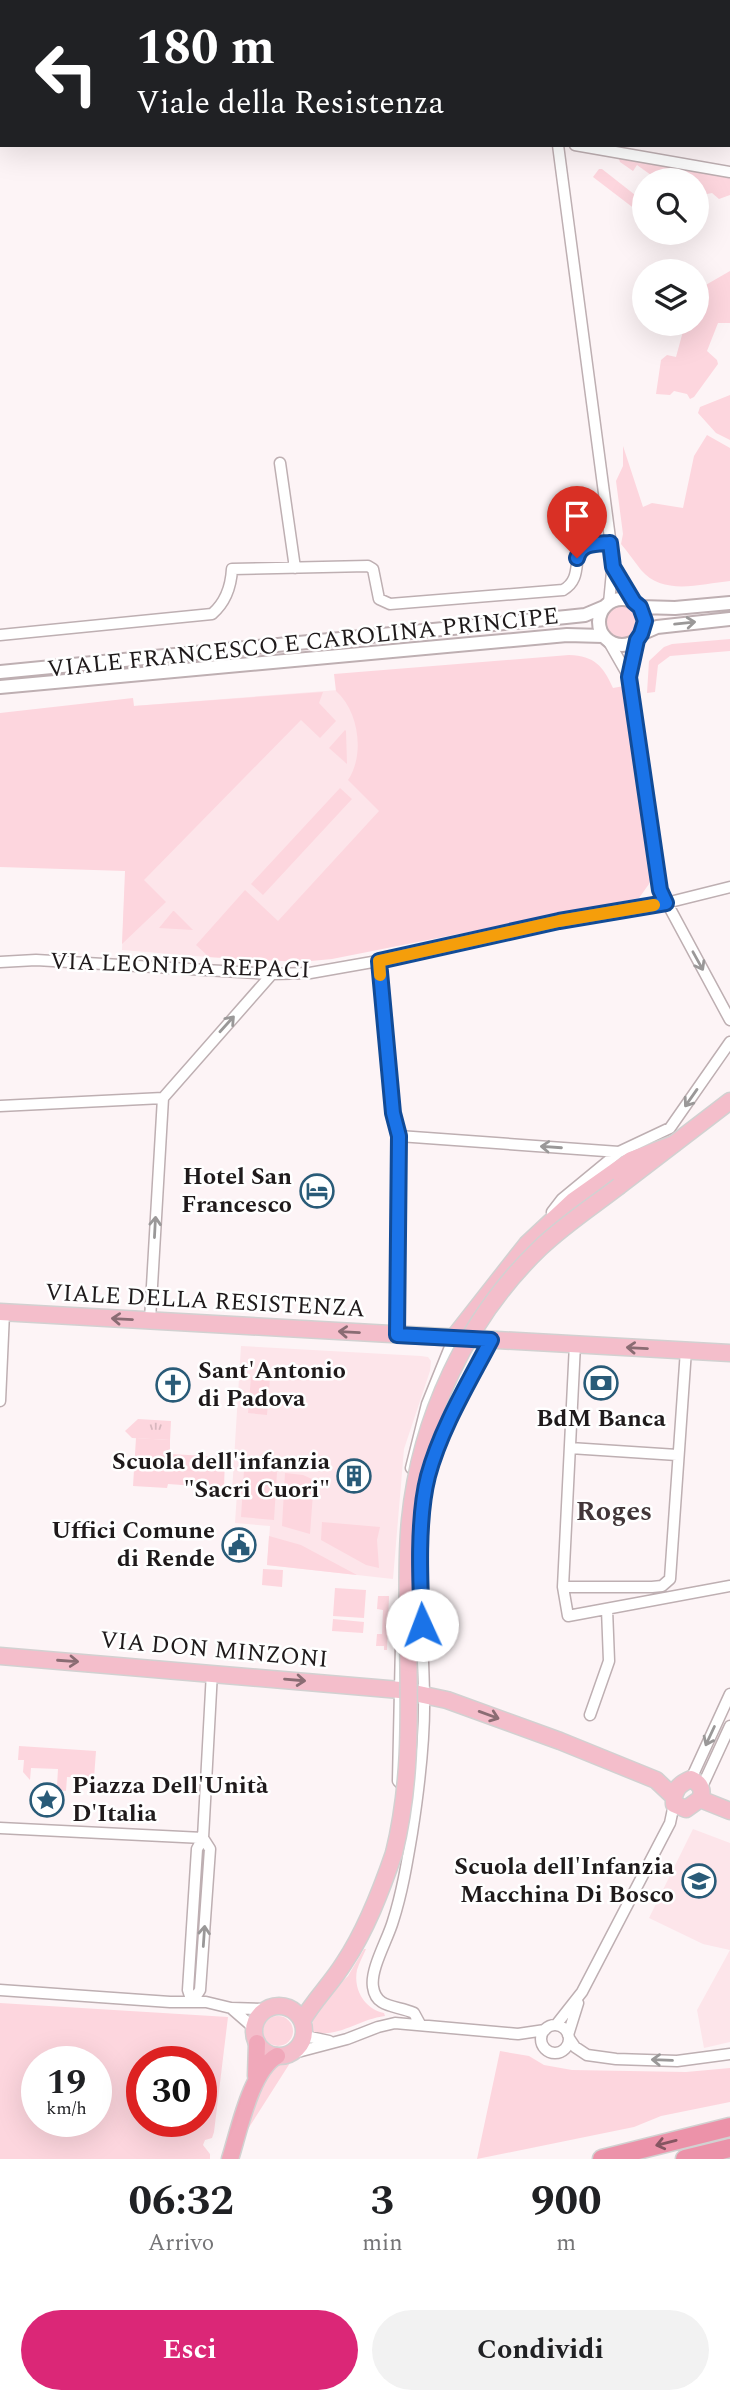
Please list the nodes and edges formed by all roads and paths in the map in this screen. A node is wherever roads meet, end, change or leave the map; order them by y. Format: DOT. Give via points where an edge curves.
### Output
graph roads {
  1 [pos="558,147"];
  2 [pos="586,147"];
  3 [pos="730,172"];
  4 [pos="280,463"];
  5 [pos="610,543"];
  6 [pos="613,567"];
  7 [pos="295,568"];
  8 [pos="730,603"];
  9 [pos="606,605"];
  10 [pos="637,605"];
  11 [pos="730,619"];
  12 [pos="0,635"];
  13 [pos="639,637"];
  14 [pos="606,639"];
  15 [pos="0,672"];
  16 [pos="629,677"];
  17 [pos="0,687"];
  18 [pos="730,887"];
  19 [pos="666,903"];
  20 [pos="379,961"];
  21 [pos="0,962"];
  22 [pos="272,974"];
  23 [pos="730,1020"];
  24 [pos="730,1042"];
  25 [pos="163,1098"];
  26 [pos="730,1101"];
  27 [pos="0,1106"];
  28 [pos="399,1136"];
  29 [pos="674,1144"];
  30 [pos="619,1152"];
  31 [pos="527,1244"];
  32 [pos="2,1312"];
  33 [pos="150,1320"];
  34 [pos="397,1335"];
  35 [pos="454,1337"];
  36 [pos="491,1340"];
  37 [pos="575,1344"];
  38 [pos="686,1350"];
  39 [pos="730,1353"];
  40 [pos="0,1401"];
  41 [pos="570,1448"];
  42 [pos="677,1455"];
  43 [pos="730,1586"];
  44 [pos="563,1587"];
  45 [pos="607,1609"];
  46 [pos="0,1656"];
  47 [pos="212,1672"];
  48 [pos="400,1690"];
  49 [pos="730,1694"];
  50 [pos="424,1695"];
  51 [pos="590,1715"];
  52 [pos="730,1726"];
  53 [pos="697,1789"];
  54 [pos="416,1800"];
  55 [pos="678,1803"];
  56 [pos="730,1811"];
  57 [pos="0,1828"];
  58 [pos="203,1838"];
  59 [pos="331,1981"];
  60 [pos="0,1990"];
  61 [pos="582,1992"];
  62 [pos="192,2002"];
  63 [pos="288,2007"];
  64 [pos="231,2008"];
  65 [pos="265,2009"];
  66 [pos="420,2024"];
  67 [pos="556,2025"];
  68 [pos="303,2026"];
  69 [pos="545,2030"];
  70 [pos="518,2035"];
  71 [pos="255,2036"];
  72 [pos="569,2036"];
  73 [pos="337,2042"];
  74 [pos="544,2046"];
  75 [pos="559,2052"];
  76 [pos="730,2054"];
  77 [pos="284,2055"];
  78 [pos="586,2055"];
  79 [pos="255,2085"];
  80 [pos="730,2127"];
  81 [pos="730,2148"];
  82 [pos="230,2159"];
  83 [pos="602,2159"];
  84 [pos="685,2159"];
  1 -- 5 [label="street"];
  2 -- 3 [label="street"];
  4 -- 7 [label="street"];
  5 -- 6 [label="street"];
  5 -- 7 [label="street" via="581,549 576,576 563,590 400,604 379,599 375,574 368,566"];
  6 -- 9 [label="street"];
  6 -- 10 [label="street"];
  7 -- 12 [label="street" via="232,569 226,598 212,614"];
  8 -- 10 [label="street, VIALE FRANCESCO E CAROLINA PRINCIPE" via="675,608"];
  9 -- 10 [label="street, VIALE FRANCESCO E CAROLINA PRINCIPE" via="619,599"];
  9 -- 14 [label="street" via="598,621"];
  9 -- 15 [label="street, VIALE FRANCESCO E CAROLINA PRINCIPE" via="585,615"];
  10 -- 13 [label="street" via="645,621"];
  13 -- 11 [label="street, VIALE FRANCESCO E CAROLINA PRINCIPE, one-way" via="657,627"];
  13 -- 14 [label="street, VIALE FRANCESCO E CAROLINA PRINCIPE" via="624,645"];
  13 -- 16 [label="street"];
  14 -- 16 [label="street"];
  14 -- 17 [label="street, VIALE FRANCESCO E CAROLINA PRINCIPE" via="567,635"];
  16 -- 19 [label="street" via="660,890"];
  18 -- 19 [label="street, VIA LEONIDA REPACI"];
  19 -- 20 [label="street, VIA LEONIDA REPACI" via="559,921"];
  19 -- 23 [label="street, one-way"];
  20 -- 22 [label="street, VIA LEONIDA REPACI" via="310,973"];
  20 -- 28 [label="street"];
  21 -- 22 [label="street, VIA LEONIDA REPACI" via="36,960"];
  25 -- 22 [label="street, one-way"];
  24 -- 30 [label="street, one-way" via="670,1128"];
  25 -- 27 [label="street"];
  33 -- 25 [label="street, one-way"];
  26 -- 29 [label="main road"];
  30 -- 28 [label="street, one-way"];
  28 -- 34 [label="street"];
  29 -- 31 [label="main road" via="631,1160 573,1201"];
  29 -- 59 [label="main road, bridge" via="540,1248 479,1323 435,1407 418,1466 410,1521 405,1802 387,1875 353,1950"];
  30 -- 31 [label="street" via="562,1199"];
  31 -- 35 [label="main road"];
  33 -- 32 [label="main road, VIALE DELLA RESISTENZA, one-way"];
  32 -- 40 [label="street"];
  34 -- 33 [label="main road, VIALE DELLA RESISTENZA, one-way"];
  34 -- 35 [label="main road, VIALE DELLA RESISTENZA"];
  35 -- 36 [label="main road, VIALE DELLA RESISTENZA"];
  35 -- 48 [label="street" via="427,1404 404,1516"];
  36 -- 37 [label="main road, VIALE DELLA RESISTENZA"];
  36 -- 50 [label="street" via="440,1439 427,1478 420,1579"];
  38 -- 37 [label="main road, VIALE DELLA RESISTENZA, one-way"];
  37 -- 41 [label="street"];
  38 -- 39 [label="main road, VIALE DELLA RESISTENZA"];
  38 -- 42 [label="street"];
  41 -- 42 [label="street"];
  41 -- 44 [label="street"];
  42 -- 44 [label="street" via="670,1579 663,1586 652,1587"];
  43 -- 45 [label="street"];
  44 -- 45 [label="street" via="568,1616"];
  45 -- 51 [label="street" via="609,1661"];
  46 -- 47 [label="main road, VIA DON MINZONI, one-way"];
  47 -- 48 [label="main road, VIA DON MINZONI, one-way"];
  47 -- 58 [label="street"];
  48 -- 50 [label="main road, VIA DON MINZONI"];
  48 -- 54 [label="street" via="398,1781"];
  49 -- 53 [label="street, one-way"];
  50 -- 54 [label="street"];
  50 -- 55 [label="main road, VIA DON MINZONI, one-way" via="560,1741 656,1780"];
  52 -- 53 [label="street"];
  53 -- 55 [label="main road"];
  53 -- 55 [label="main road" via="682,1783"];
  53 -- 56 [label="main road"];
  54 -- 66 [label="street" via="398,1904 373,1984 376,1998 384,2005 414,2013"];
  55 -- 61 [label="street"];
  57 -- 58 [label="street"];
  58 -- 62 [label="street" via="210,1849 200,1990"];
  59 -- 63 [label="main road"];
  59 -- 68 [label="main road" via="313,2003"];
  60 -- 62 [label="street"];
  61 -- 67 [label="street"];
  61 -- 72 [label="street"];
  62 -- 64 [label="street"];
  63 -- 65 [label="main road"];
  63 -- 68 [label="main road" via="299,2015"];
  64 -- 65 [label="street"];
  64 -- 71 [label="street"];
  65 -- 71 [label="main road" via="255,2021"];
  66 -- 70 [label="street"];
  66 -- 73 [label="street" via="386,2024"];
  67 -- 69 [label="street"];
  67 -- 72 [label="street"];
  68 -- 73 [label="street" via="310,2037"];
  68 -- 77 [label="main road" via="300,2045"];
  69 -- 70 [label="street"];
  69 -- 74 [label="street"];
  70 -- 74 [label="street"];
  71 -- 77 [label="main road" via="265,2052"];
  71 -- 79 [label="highway"];
  72 -- 75 [label="street"];
  72 -- 78 [label="street"];
  73 -- 77 [label="street"];
  74 -- 75 [label="street"];
  75 -- 78 [label="street"];
  76 -- 78 [label="street, one-way" via="677,2061"];
  77 -- 79 [label="highway" via="267,2063"];
  79 -- 82 [label="highway"];
  80 -- 83 [label="highway, one-way"];
  81 -- 84 [label="highway"];
}
